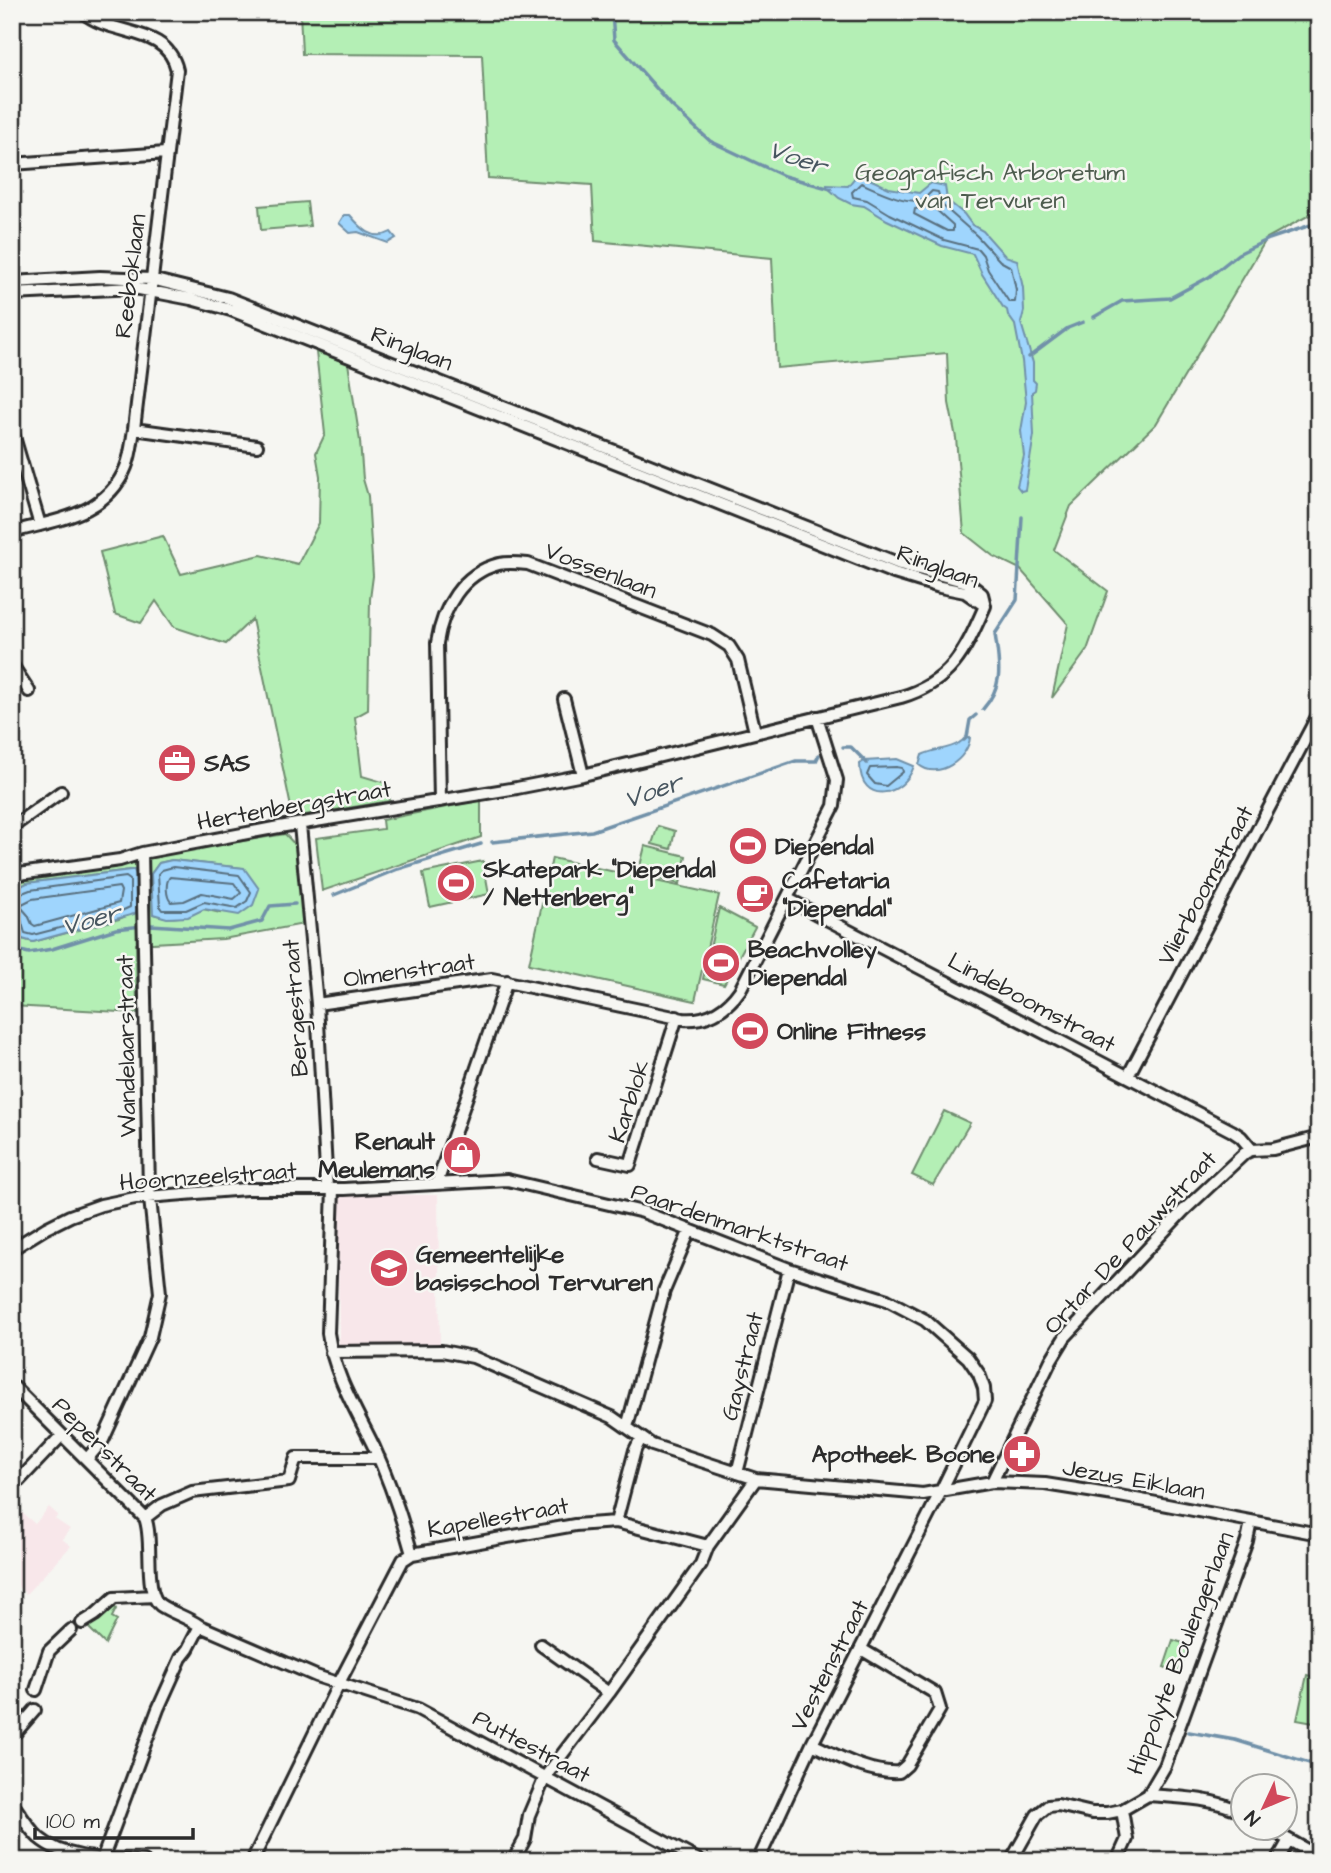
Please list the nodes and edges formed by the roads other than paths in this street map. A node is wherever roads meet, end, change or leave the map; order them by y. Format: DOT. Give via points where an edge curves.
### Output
graph roads {
  1 [pos="83,12"];
  2 [pos="166,153"];
  3 [pos="12,164"];
  4 [pos="12,282"];
  5 [pos="150,284"];
  6 [pos="12,293"];
  7 [pos="134,429"];
  8 [pos="12,430"];
  9 [pos="257,446"];
  10 [pos="40,525"];
  11 [pos="12,532"];
  12 [pos="985,606"];
  13 [pos="12,665"];
  14 [pos="30,691"];
  15 [pos="564,699"];
  16 [pos="1319,713"];
  17 [pos="817,717"];
  18 [pos="755,732"];
  19 [pos="583,775"];
  20 [pos="61,792"];
  21 [pos="440,801"];
  22 [pos="300,825"];
  23 [pos="12,827"];
  24 [pos="142,853"];
  25 [pos="12,875"];
  26 [pos="788,899"];
  27 [pos="507,981"];
  28 [pos="317,1004"];
  29 [pos="677,1017"];
  30 [pos="1128,1076"];
  31 [pos="1319,1137"];
  32 [pos="1252,1150"];
  33 [pos="598,1158"];
  34 [pos="438,1183"];
  35 [pos="330,1189"];
  36 [pos="150,1196"];
  37 [pos="690,1230"];
  38 [pos="12,1249"];
  39 [pos="789,1269"];
  40 [pos="331,1352"];
  41 [pos="12,1385"];
  42 [pos="627,1427"];
  43 [pos="62,1435"];
  44 [pos="641,1438"];
  45 [pos="379,1458"];
  46 [pos="87,1459"];
  47 [pos="737,1473"];
  48 [pos="756,1479"];
  49 [pos="992,1482"];
  50 [pos="12,1488"];
  51 [pos="942,1491"];
  52 [pos="145,1518"];
  53 [pos="1251,1521"];
  54 [pos="616,1522"];
  55 [pos="1319,1534"];
  56 [pos="708,1546"];
  57 [pos="412,1554"];
  58 [pos="154,1596"];
  59 [pos="82,1623"];
  60 [pos="200,1626"];
  61 [pos="71,1630"];
  62 [pos="541,1646"];
  63 [pos="861,1649"];
  64 [pos="338,1683"];
  65 [pos="36,1690"];
  66 [pos="609,1693"];
  67 [pos="35,1710"];
  68 [pos="12,1731"];
  69 [pos="812,1744"];
  70 [pos="545,1777"];
  71 [pos="1147,1795"];
  72 [pos="12,1803"];
  73 [pos="1230,1807"];
  74 [pos="1122,1810"];
  75 [pos="1288,1842"];
  76 [pos="1293,1842"];
  77 [pos="103,1857"];
  78 [pos="1319,1857"];
  79 [pos="85,1858"];
  80 [pos="144,1861"];
  81 [pos="252,1861"];
  82 [pos="513,1861"];
  83 [pos="700,1861"];
  84 [pos="758,1861"];
  85 [pos="1011,1861"];
  86 [pos="1116,1861"];
  87 [pos="1277,1861"];
  1 -- 2 [label="street, Reeboklaan" via="91,20 155,39 175,61 177,80"];
  2 -- 3 [label="street"];
  2 -- 5 [label="street, Reeboklaan"];
  4 -- 5 [label="street, Ringlaan" via="100,277"];
  5 -- 6 [label="street, Ringlaan"];
  5 -- 7 [label="street, Reeboklaan"];
  5 -- 12 [label="street, Ringlaan" via="231,310 894,573 965,592"];
  7 -- 9 [label="street"];
  7 -- 10 [label="street, Reeboklaan" via="127,464 107,495 79,515"];
  8 -- 10 [label="street"];
  10 -- 11 [label="street, Reeboklaan"];
  12 -- 17 [label="street, Hertenbergstraat" via="965,650 934,682 912,693"];
  13 -- 14 [label="street"];
  15 -- 19 [label="street"];
  16 -- 30 [label="street, Vlierboomstraat"];
  17 -- 18 [label="street, Hertenbergstraat"];
  17 -- 26 [label="street" via="837,780 836,797"];
  18 -- 19 [label="street, Hertenbergstraat"];
  18 -- 21 [label="street, Vossenlaan" via="738,660 729,646 712,635 527,564 499,564 467,582 446,608 440,625"];
  19 -- 21 [label="street, Hertenbergstraat"];
  20 -- 23 [label="street"];
  21 -- 22 [label="street, Hertenbergstraat"];
  22 -- 24 [label="street, Hertenbergstraat"];
  22 -- 28 [label="street, Bergestraat"];
  24 -- 25 [label="street, Hertenbergstraat"];
  24 -- 36 [label="street, Wandelaarstraat"];
  26 -- 29 [label="street" via="733,999 702,1018"];
  26 -- 30 [label="street, Lindeboomstraat"];
  27 -- 28 [label="street, Olmenstraat" via="492,979"];
  27 -- 29 [label="street"];
  27 -- 34 [label="street"];
  28 -- 35 [label="street, Bergestraat"];
  29 -- 33 [label="street, Karblok" via="630,1165"];
  30 -- 32 [label="street, Lindeboomstraat" via="1232,1131"];
  31 -- 32 [label="street"];
  32 -- 49 [label="street, Ortar De Pauwstraat" via="1182,1211 1065,1337"];
  34 -- 35 [label="street, Paardenmarktstraat"];
  34 -- 37 [label="street, Paardenmarktstraat" via="507,1180 643,1212"];
  35 -- 36 [label="street, Hoornzeelstraat"];
  35 -- 40 [label="street, Bergestraat"];
  36 -- 38 [label="street, Hoornzeelstraat" via="89,1209"];
  36 -- 46 [label="street, Wandelaarstraat" via="160,1285 154,1322 107,1432"];
  37 -- 39 [label="street, Paardenmarktstraat"];
  37 -- 42 [label="street" via="664,1292"];
  39 -- 47 [label="street, Gaystraat"];
  39 -- 51 [label="street, Paardenmarktstraat" via="904,1308 946,1337 974,1366 985,1401"];
  40 -- 42 [label="street" via="442,1351 473,1357"];
  40 -- 45 [label="street, Bergestraat"];
  41 -- 43 [label="street, Peperstraat"];
  42 -- 44 [label="street"];
  43 -- 46 [label="street, Peperstraat"];
  43 -- 50 [label="street"];
  44 -- 47 [label="street"];
  44 -- 54 [label="street"];
  45 -- 52 [label="street" via="296,1458 289,1481 192,1492"];
  45 -- 57 [label="street, Bergestraat"];
  46 -- 52 [label="street, Peperstraat"];
  47 -- 48 [label="street"];
  48 -- 51 [label="street, Jezus Eiklaan" via="923,1494"];
  48 -- 56 [label="street"];
  49 -- 51 [label="street, Jezus Eiklaan"];
  49 -- 53 [label="street, Jezus Eiklaan" via="1045,1484"];
  51 -- 63 [label="street, Vestenstraat"];
  52 -- 58 [label="street, Peperstraat"];
  53 -- 55 [label="street, Jezus Eiklaan"];
  53 -- 71 [label="street, Hippolyte Boulengerlaan" via="1165,1766"];
  54 -- 56 [label="street, Kapellestraat"];
  54 -- 57 [label="street, Kapellestraat"];
  56 -- 66 [label="street" via="701,1564"];
  57 -- 64 [label="street, Kapellestraat" via="403,1560"];
  58 -- 59 [label="street" via="114,1598"];
  58 -- 60 [label="street" via="161,1605"];
  60 -- 64 [label="street"];
  60 -- 77 [label="street" via="158,1709"];
  61 -- 65 [label="street" via="49,1651"];
  62 -- 66 [label="street"];
  63 -- 69 [label="street, Vestenstraat"];
  63 -- 69 [label="street" via="936,1693 940,1709 899,1772 863,1765"];
  64 -- 70 [label="street, Puttestraat" via="418,1709"];
  64 -- 81 [label="street, Kapellestraat"];
  66 -- 70 [label="street"];
  67 -- 68 [label="street"];
  69 -- 84 [label="street, Vestenstraat"];
  70 -- 82 [label="street"];
  70 -- 83 [label="street, Puttestraat"];
  71 -- 73 [label="street"];
  71 -- 74 [label="street, Hippolyte Boulengerlaan"];
  72 -- 79 [label="street" via="46,1843"];
  74 -- 85 [label="street, Hippolyte Boulengerlaan" via="1092,1813 1048,1806 1037,1815"];
  74 -- 86 [label="street" via="1127,1839"];
  75 -- 87 [label="street"];
  76 -- 78 [label="street"];
  77 -- 79 [label="street"];
  77 -- 80 [label="street"];
}
